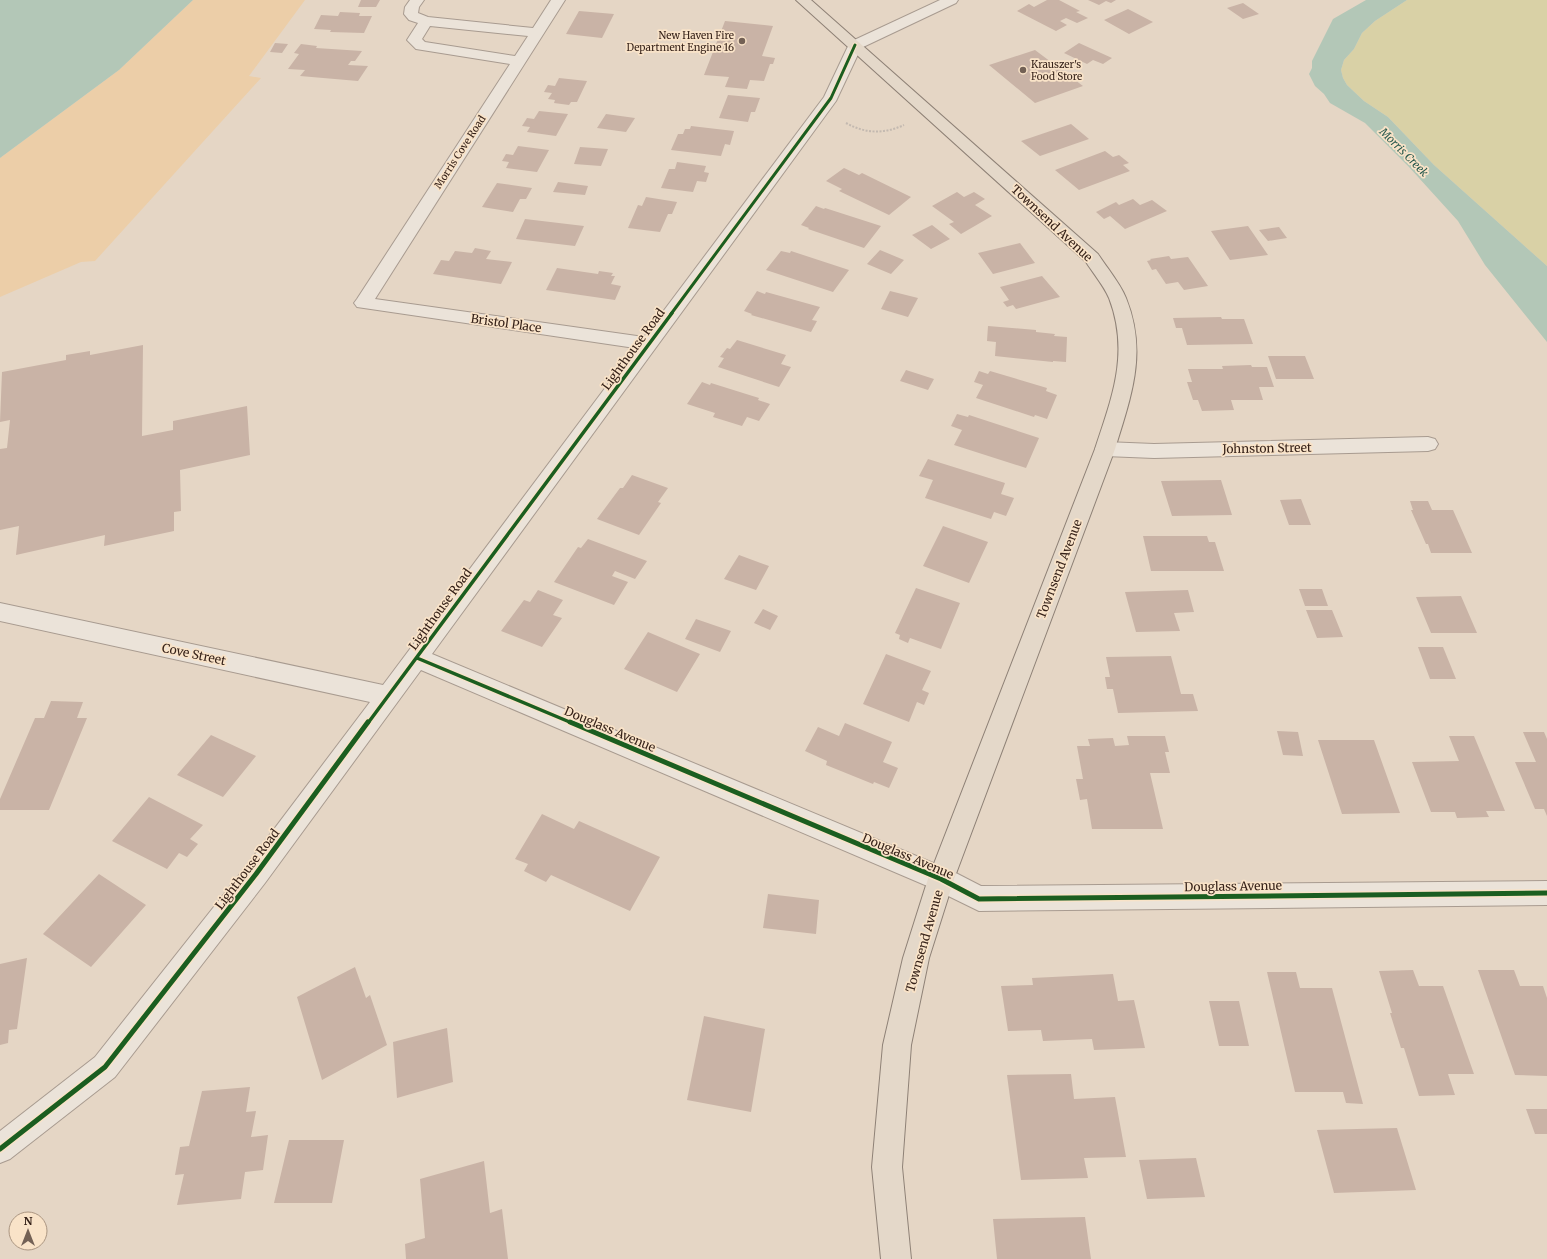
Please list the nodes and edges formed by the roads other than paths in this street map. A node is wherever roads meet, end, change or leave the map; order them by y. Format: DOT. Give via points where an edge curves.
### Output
graph roads {
  1 [pos="417,0"];
  2 [pos="558,0"];
  3 [pos="803,0"];
  4 [pos="951,0"];
  5 [pos="426,21"];
  6 [pos="536,33"];
  7 [pos="855,45"];
  8 [pos="519,61"];
  9 [pos="363,303"];
  10 [pos="650,344"];
  11 [pos="1428,444"];
  12 [pos="1105,449"];
  13 [pos="0,612"];
  14 [pos="417,658"];
  15 [pos="388,696"];
  16 [pos="941,879"];
  17 [pos="1547,893"];
  18 [pos="0,1149"];
  19 [pos="896,1259"];
  1 -- 5 [label="street" via="411,14"];
  2 -- 6 [label="street, Morris Cove Road"];
  3 -- 7 [label="main road, Townsend Avenue"];
  4 -- 7 [label="street"];
  5 -- 6 [label="street"];
  5 -- 8 [label="street" via="414,40 421,46"];
  6 -- 8 [label="street, Morris Cove Road"];
  7 -- 10 [label="street, Lighthouse Road" via="831,98"];
  7 -- 12 [label="main road, Townsend Avenue" via="1092,258 1117,297 1128,336 1127,361 1124,389"];
  8 -- 9 [label="street, Morris Cove Road"];
  9 -- 10 [label="street, Bristol Place"];
  10 -- 14 [label="street, Lighthouse Road"];
  11 -- 12 [label="street, Johnston Street" via="1154,451"];
  12 -- 16 [label="main road, Townsend Avenue"];
  13 -- 15 [label="street, Cove Street"];
  14 -- 15 [label="street, Lighthouse Road"];
  14 -- 16 [label="street, Douglass Avenue"];
  15 -- 18 [label="street, Lighthouse Road" via="256,874 105,1067"];
  16 -- 17 [label="street, Douglass Avenue" via="979,899"];
  16 -- 19 [label="main road, Townsend Avenue" via="916,958 897,1045 887,1167"];
}
